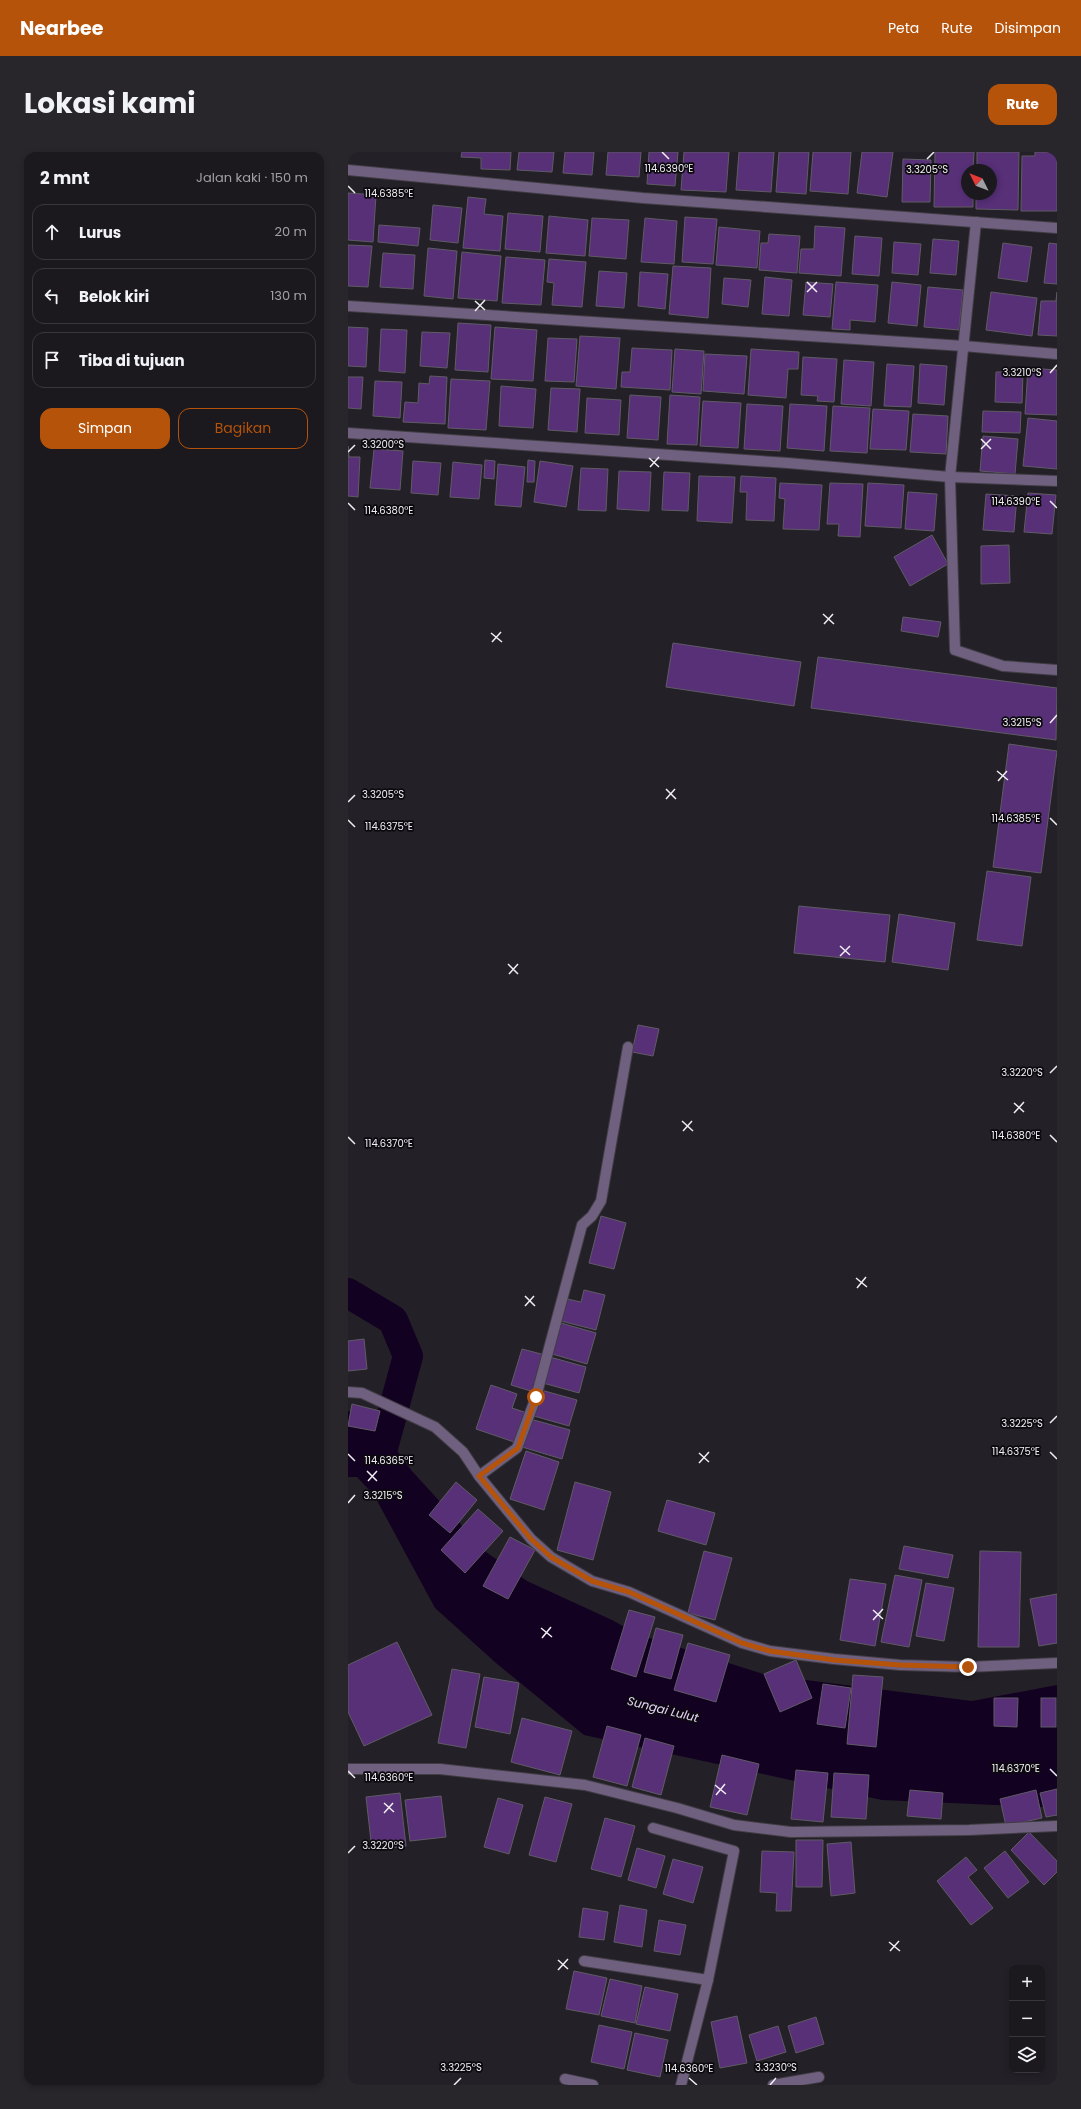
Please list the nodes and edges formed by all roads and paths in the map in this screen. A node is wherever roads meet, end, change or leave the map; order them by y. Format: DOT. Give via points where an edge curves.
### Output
graph roads {
  1 [pos="348,170"];
  2 [pos="976,222"];
  3 [pos="1057,228"];
  4 [pos="348,306"];
  5 [pos="964,346"];
  6 [pos="1057,354"];
  7 [pos="348,433"];
  8 [pos="950,477"];
  9 [pos="1057,481"];
  10 [pos="1057,670"];
  11 [pos="628,1047"];
  12 [pos="348,1392"];
  13 [pos="479,1476"];
  14 [pos="1057,1663"];
  15 [pos="348,1769"];
  16 [pos="1057,1826"];
  17 [pos="653,1828"];
  18 [pos="584,1961"];
  19 [pos="708,1980"];
  20 [pos="819,2077"];
  21 [pos="565,2079"];
  22 [pos="593,2085"];
  23 [pos="681,2085"];
  24 [pos="773,2085"];
  1 -- 2 [label="street" via="643,198"];
  2 -- 3 [label="street"];
  2 -- 5 [label="street"];
  4 -- 5 [label="street"];
  5 -- 6 [label="street"];
  5 -- 8 [label="street"];
  7 -- 8 [label="street" via="788,463"];
  8 -- 9 [label="street"];
  8 -- 10 [label="street" via="955,650 1003,666"];
  11 -- 13 [label="street" via="601,1201 592,1216 582,1225 536,1397 518,1448"];
  12 -- 13 [label="street" via="362,1393 435,1427 463,1452"];
  13 -- 14 [label="street" via="531,1539 551,1557 592,1581 629,1592 742,1643 770,1651 834,1660 900,1665 968,1667"];
  15 -- 16 [label="street" via="440,1769 585,1785 734,1825 792,1832 969,1830"];
  17 -- 19 [label="street" via="734,1851"];
  18 -- 19 [label="street"];
  19 -- 23 [label="street"];
  20 -- 24 [label="street"];
  21 -- 22 [label="street"];
}
